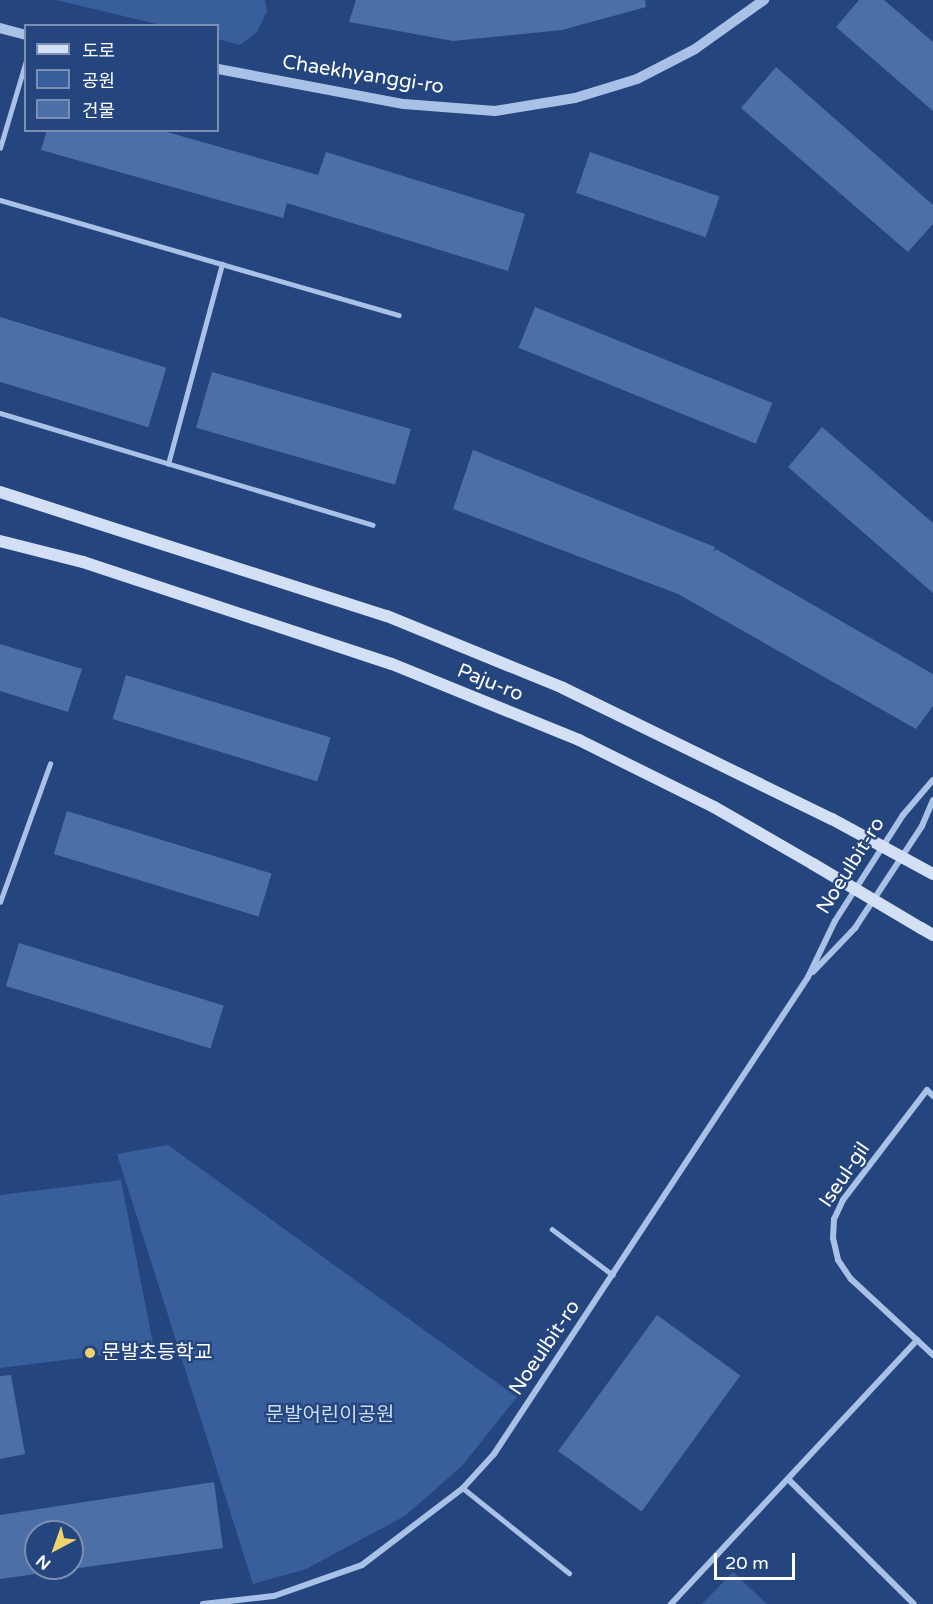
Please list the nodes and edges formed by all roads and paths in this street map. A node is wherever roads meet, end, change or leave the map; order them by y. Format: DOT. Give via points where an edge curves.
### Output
graph roads {
  1 [pos="764,0"];
  2 [pos="0,28"];
  3 [pos="24,34"];
  4 [pos="24,68"];
  5 [pos="219,69"];
  6 [pos="0,148"];
  7 [pos="0,200"];
  8 [pos="222,264"];
  9 [pos="399,315"];
  10 [pos="0,413"];
  11 [pos="168,464"];
  12 [pos="0,492"];
  13 [pos="373,525"];
  14 [pos="0,540"];
  15 [pos="50,764"];
  16 [pos="933,780"];
  17 [pos="933,800"];
  18 [pos="933,874"];
  19 [pos="0,902"];
  20 [pos="933,935"];
  21 [pos="808,977"];
  22 [pos="933,1096"];
  23 [pos="552,1229"];
  24 [pos="613,1275"];
  25 [pos="917,1340"];
  26 [pos="933,1355"];
  27 [pos="788,1479"];
  28 [pos="463,1488"];
  29 [pos="569,1573"];
  30 [pos="203,1604"];
  31 [pos="671,1604"];
  32 [pos="914,1604"];
  1 -- 5 [label="street, Chaekhyanggi-ro" via="695,49 638,79 575,98 495,111 404,104"];
  2 -- 3 [label="street"];
  4 -- 6 [label="lane"];
  7 -- 8 [label="lane"];
  8 -- 9 [label="lane"];
  8 -- 11 [label="lane"];
  10 -- 11 [label="lane"];
  11 -- 13 [label="lane"];
  12 -- 18 [label="main road, Paju-ro, bridge" via="387,616 563,688 832,819"];
  14 -- 20 [label="main road, Paju-ro, bridge" via="83,562 392,664 579,740 714,807"];
  15 -- 19 [label="lane"];
  16 -- 21 [label="street, Noeulbit-ro" via="903,815 835,921"];
  17 -- 21 [label="street, Noeulbit-ro" via="922,826 855,928"];
  21 -- 24 [label="street, Noeulbit-ro"];
  22 -- 25 [label="street, Iseul-gil" via="927,1090 834,1219 838,1260"];
  23 -- 24 [label="lane"];
  24 -- 28 [label="street, Noeulbit-ro" via="494,1454"];
  25 -- 26 [label="street, Iseul-gil"];
  25 -- 27 [label="street"];
  27 -- 31 [label="street"];
  27 -- 32 [label="street"];
  28 -- 29 [label="lane"];
  28 -- 30 [label="street, Noeulbit-ro" via="409,1533 339,1576 274,1596"];
}
